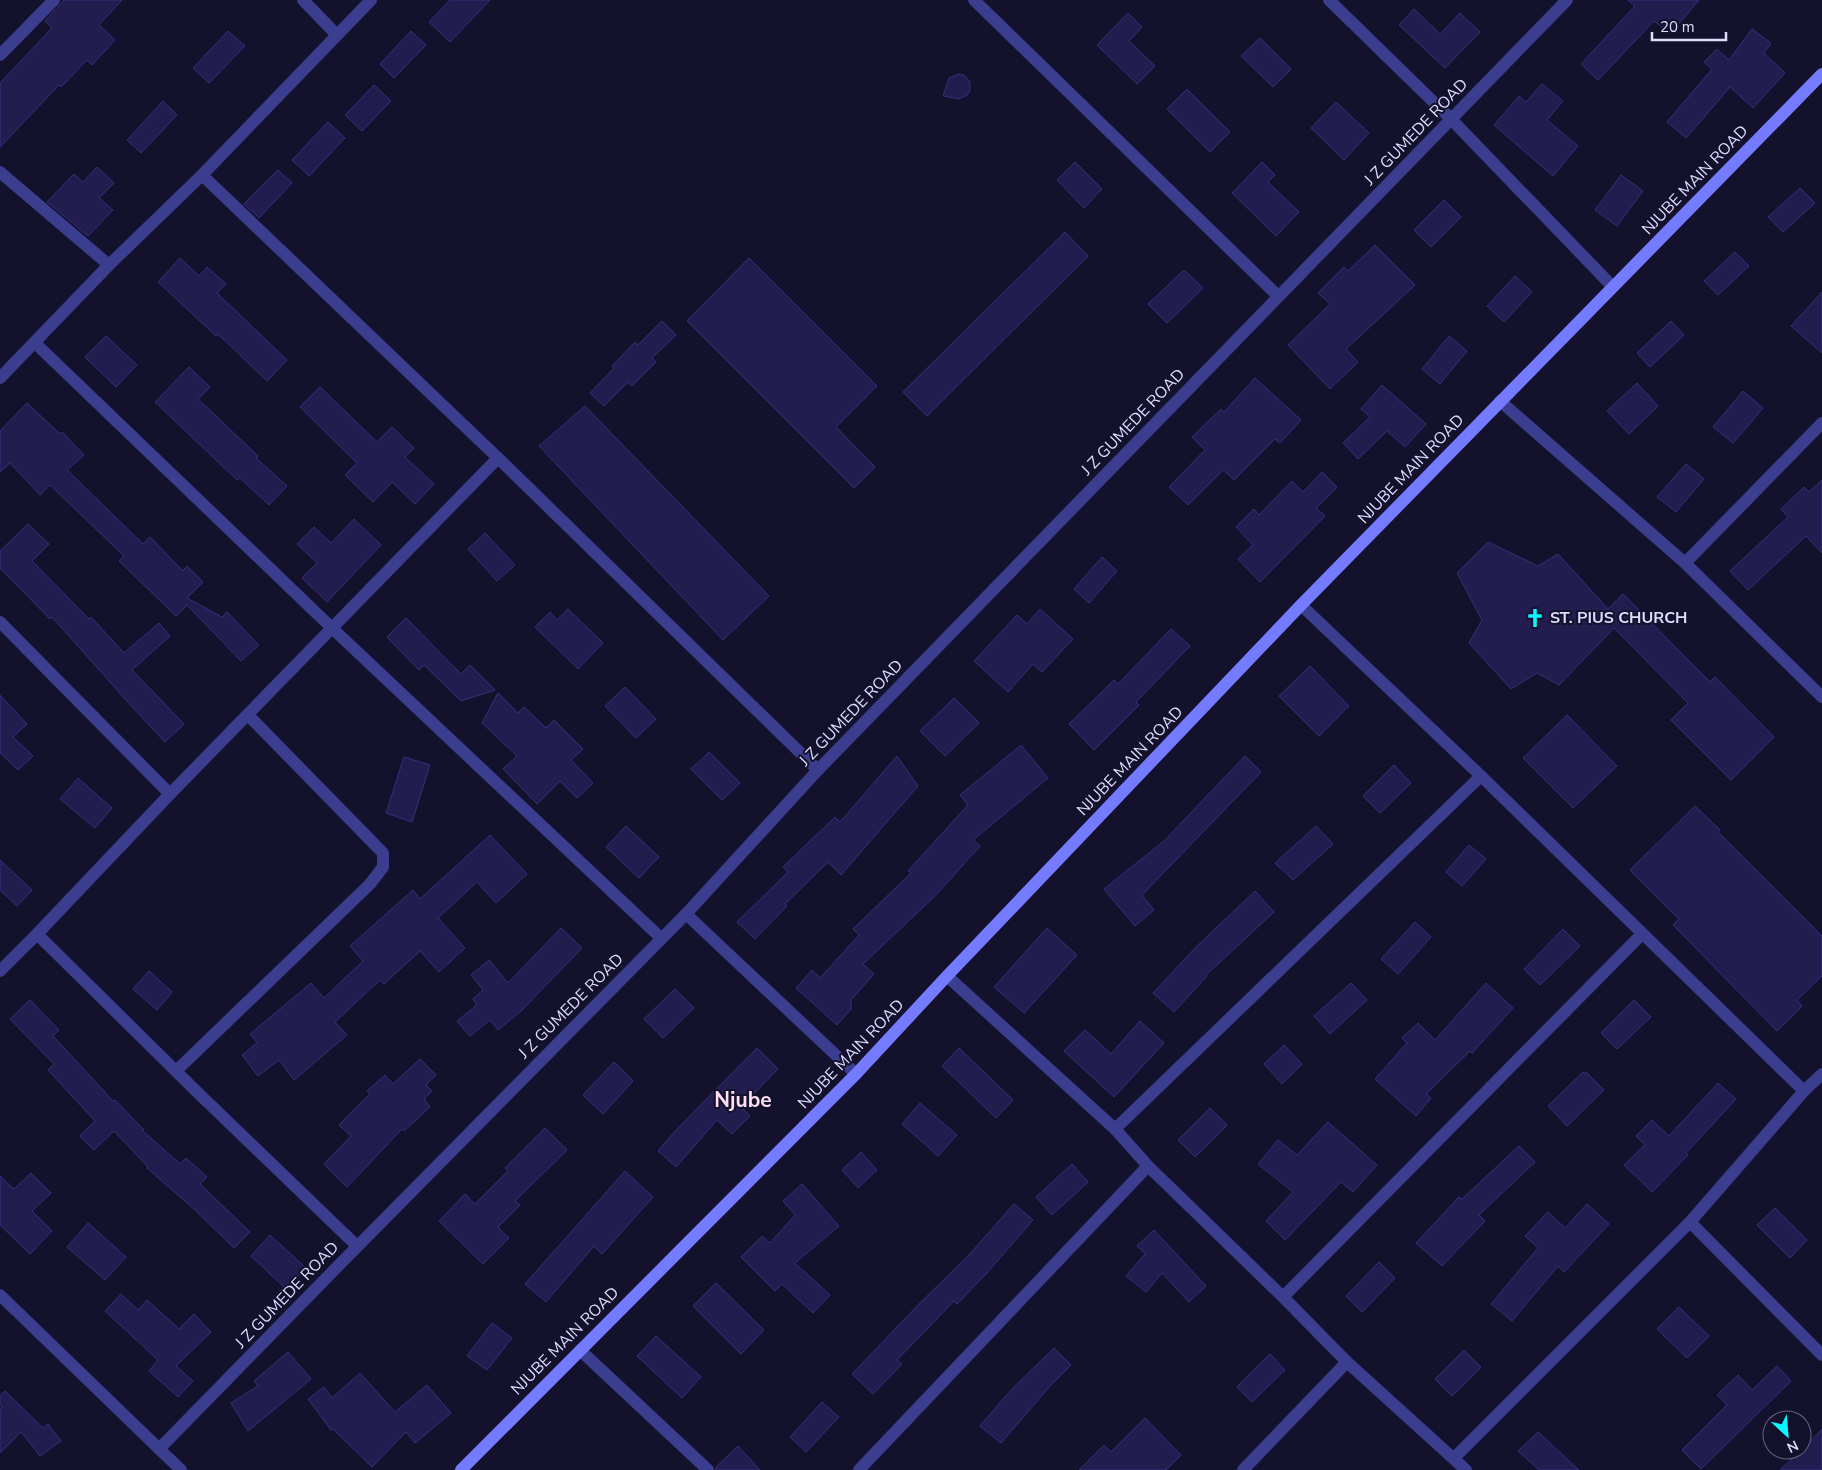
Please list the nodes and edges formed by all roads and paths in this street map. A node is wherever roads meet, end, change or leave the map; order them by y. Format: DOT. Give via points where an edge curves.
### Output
graph roads {
  1 [pos="54,0"];
  2 [pos="303,0"];
  3 [pos="371,0"];
  4 [pos="974,0"];
  5 [pos="1329,0"];
  6 [pos="1567,0"];
  7 [pos="337,35"];
  8 [pos="0,55"];
  9 [pos="1822,74"];
  10 [pos="1451,119"];
  11 [pos="0,172"];
  12 [pos="202,175"];
  13 [pos="109,265"];
  14 [pos="1613,287"];
  15 [pos="1278,296"];
  16 [pos="36,342"];
  17 [pos="0,378"];
  18 [pos="1500,401"];
  19 [pos="1822,423"];
  20 [pos="498,458"];
  21 [pos="1685,563"];
  22 [pos="1301,605"];
  23 [pos="0,622"];
  24 [pos="333,629"];
  25 [pos="1822,697"];
  26 [pos="248,715"];
  27 [pos="818,770"];
  28 [pos="1480,776"];
  29 [pos="170,794"];
  30 [pos="686,914"];
  31 [pos="37,934"];
  32 [pos="1642,934"];
  33 [pos="661,938"];
  34 [pos="2,965"];
  35 [pos="947,976"];
  36 [pos="176,1072"];
  37 [pos="856,1074"];
  38 [pos="1822,1074"];
  39 [pos="1804,1092"];
  40 [pos="1115,1129"];
  41 [pos="1148,1166"];
  42 [pos="1690,1222"];
  43 [pos="357,1246"];
  44 [pos="0,1295"];
  45 [pos="1283,1297"];
  46 [pos="580,1350"];
  47 [pos="1822,1355"];
  48 [pos="1347,1362"];
  49 [pos="160,1449"];
  50 [pos="1454,1458"];
  51 [pos="181,1470"];
  52 [pos="461,1470"];
  53 [pos="708,1470"];
  54 [pos="859,1470"];
  55 [pos="1243,1470"];
  56 [pos="1466,1470"];
  1 -- 8 [label="street"];
  2 -- 7 [label="street"];
  3 -- 7 [label="street"];
  4 -- 15 [label="street"];
  5 -- 10 [label="street"];
  6 -- 10 [label="street, J Z GUMEDE ROAD"];
  7 -- 12 [label="street"];
  9 -- 14 [label="street, NJUBE MAIN ROAD"];
  10 -- 14 [label="street"];
  10 -- 15 [label="street, J Z GUMEDE ROAD"];
  11 -- 13 [label="street"];
  12 -- 13 [label="street"];
  12 -- 20 [label="street"];
  13 -- 16 [label="street"];
  14 -- 18 [label="street, NJUBE MAIN ROAD"];
  15 -- 27 [label="street, J Z GUMEDE ROAD"];
  16 -- 17 [label="street"];
  16 -- 24 [label="street"];
  18 -- 21 [label="street"];
  18 -- 22 [label="street, NJUBE MAIN ROAD"];
  19 -- 21 [label="street"];
  20 -- 24 [label="street"];
  20 -- 27 [label="street"];
  21 -- 25 [label="street"];
  22 -- 28 [label="street"];
  22 -- 35 [label="street, NJUBE MAIN ROAD"];
  23 -- 29 [label="street"];
  24 -- 26 [label="street"];
  24 -- 33 [label="street"];
  26 -- 29 [label="street"];
  26 -- 36 [label="street" via="383,853 383,867 370,884"];
  27 -- 30 [label="street, J Z GUMEDE ROAD"];
  28 -- 32 [label="street"];
  28 -- 40 [label="street"];
  29 -- 31 [label="street"];
  30 -- 33 [label="street, J Z GUMEDE ROAD"];
  30 -- 37 [label="street"];
  31 -- 34 [label="street"];
  31 -- 36 [label="street"];
  32 -- 39 [label="street"];
  32 -- 45 [label="street"];
  33 -- 43 [label="street, J Z GUMEDE ROAD"];
  35 -- 37 [label="street, NJUBE MAIN ROAD"];
  35 -- 40 [label="street"];
  36 -- 43 [label="street"];
  37 -- 46 [label="street, NJUBE MAIN ROAD"];
  38 -- 39 [label="street"];
  39 -- 42 [label="street"];
  40 -- 41 [label="street"];
  41 -- 45 [label="street"];
  41 -- 54 [label="street"];
  42 -- 47 [label="street"];
  42 -- 50 [label="street"];
  43 -- 49 [label="street, J Z GUMEDE ROAD"];
  44 -- 49 [label="street"];
  45 -- 48 [label="street"];
  46 -- 52 [label="street, NJUBE MAIN ROAD"];
  46 -- 53 [label="street"];
  48 -- 50 [label="street"];
  48 -- 55 [label="street"];
  49 -- 51 [label="street"];
  50 -- 56 [label="street"];
}
